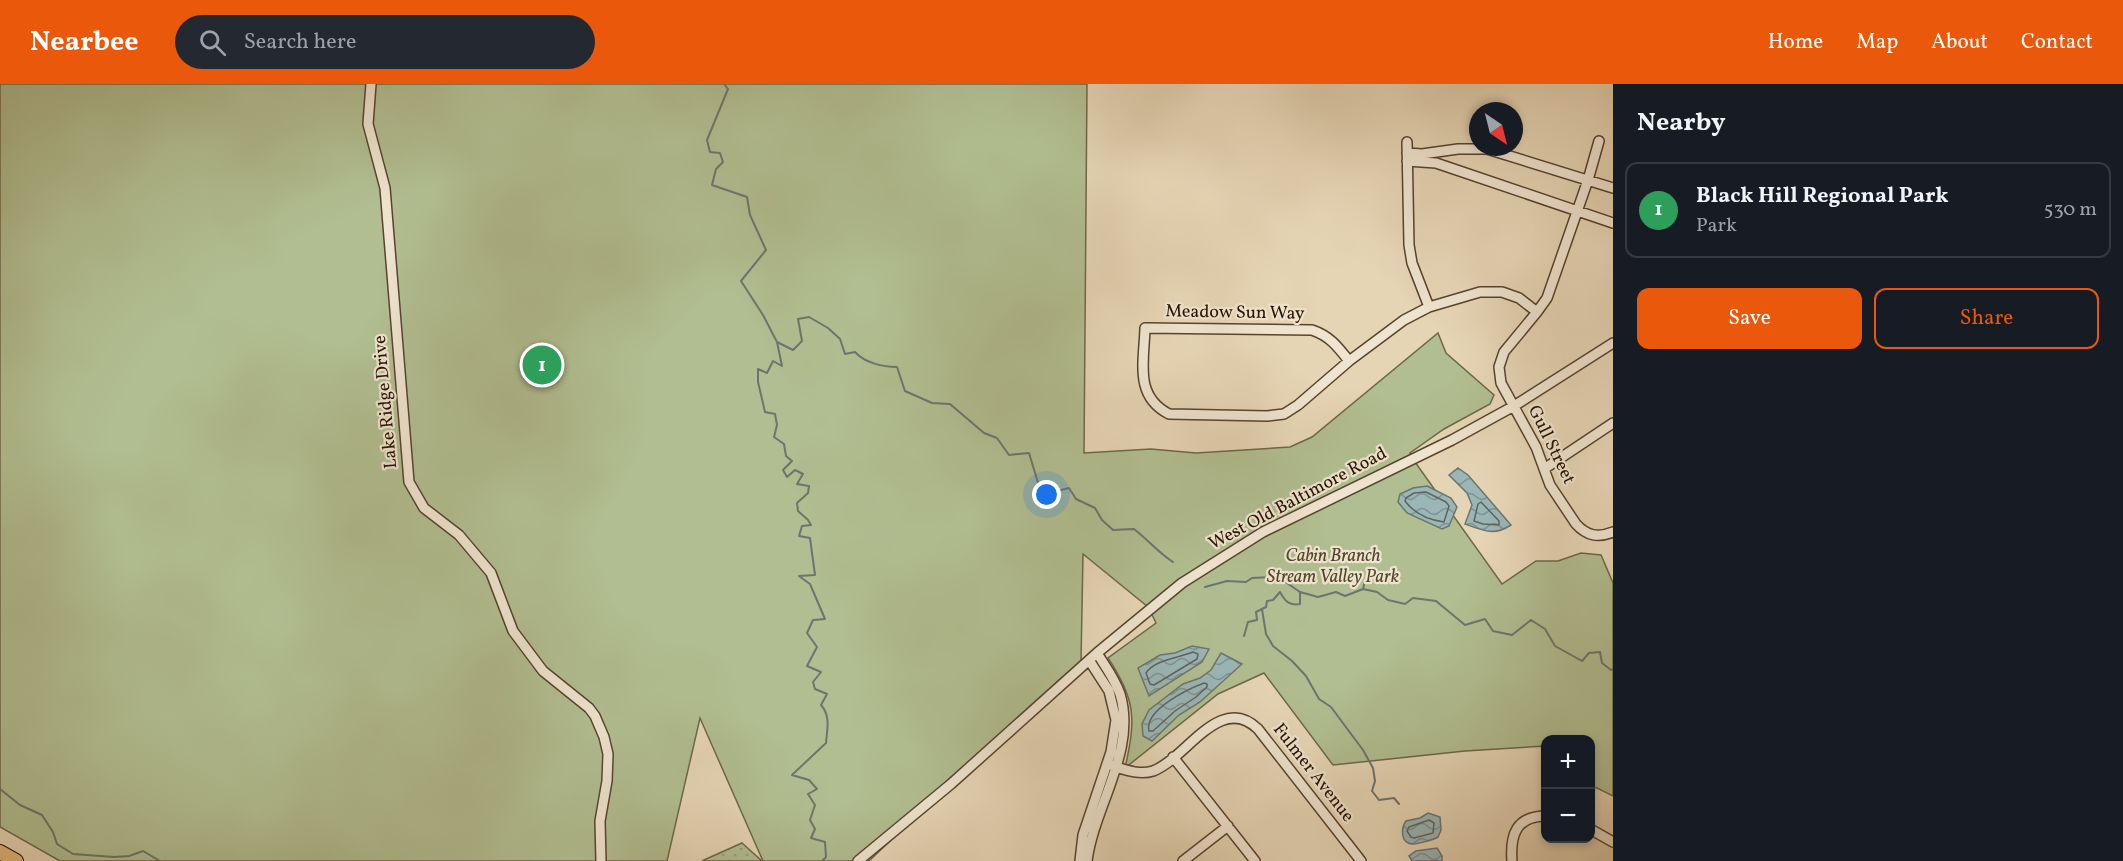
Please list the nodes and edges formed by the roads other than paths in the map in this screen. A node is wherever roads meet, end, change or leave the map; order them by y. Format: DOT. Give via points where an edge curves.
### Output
graph roads {
  1 [pos="371,84"];
  2 [pos="1599,141"];
  3 [pos="1407,142"];
  4 [pos="1407,157"];
  5 [pos="1588,180"];
  6 [pos="1613,189"];
  7 [pos="1576,212"];
  8 [pos="1613,223"];
  9 [pos="1429,307"];
  10 [pos="1537,312"];
  11 [pos="1613,343"];
  12 [pos="1349,362"];
  13 [pos="1514,406"];
  14 [pos="1613,423"];
  15 [pos="1544,469"];
  16 [pos="1613,532"];
  17 [pos="1097,653"];
  18 [pos="1089,660"];
  19 [pos="1173,757"];
  20 [pos="1111,765"];
  21 [pos="1541,816"];
  22 [pos="1227,826"];
  23 [pos="1595,831"];
  24 [pos="1613,842"];
  25 [pos="0,852"];
  26 [pos="16,861"];
  27 [pos="601,861"];
  28 [pos="858,861"];
  29 [pos="1080,861"];
  30 [pos="1087,861"];
  31 [pos="1183,861"];
  32 [pos="1255,861"];
  33 [pos="1361,861"];
  34 [pos="1512,861"];
  1 -- 27 [label="street, Lake Ridge Drive" via="368,124 385,188 409,482 424,508 459,535 491,573 513,631 543,671 595,716 608,754 600,821"];
  2 -- 5 [label="street"];
  3 -- 4 [label="street"];
  4 -- 5 [label="street" via="1487,149"];
  4 -- 7 [label="street" via="1436,163"];
  4 -- 9 [label="street" via="1409,245"];
  5 -- 6 [label="street"];
  5 -- 7 [label="street"];
  7 -- 8 [label="street"];
  7 -- 10 [label="street" via="1546,298"];
  9 -- 10 [label="street" via="1480,292 1502,292 1519,298"];
  9 -- 12 [label="street" via="1404,320"];
  10 -- 13 [label="street, Gull Street" via="1504,352 1499,367"];
  11 -- 13 [label="street, West Old Baltimore Road"];
  12 -- 12 [label="street, Meadow Sun Way" via="1284,414 1168,414 1152,403 1144,384 1145,328 1312,330 1332,341"];
  13 -- 15 [label="street, Gull Street"];
  13 -- 17 [label="street, West Old Baltimore Road" via="1253,538 1182,583"];
  14 -- 15 [label="street"];
  15 -- 16 [label="street, Gull Street" via="1550,485 1581,529 1593,536"];
  17 -- 18 [label="street, West Old Baltimore Road"];
  17 -- 20 [label="street" via="1113,678 1123,707 1124,734"];
  18 -- 20 [label="street" via="1104,680 1114,709"];
  18 -- 28 [label="street, West Old Baltimore Road"];
  19 -- 20 [label="street, Fulmer Avenue" via="1146,773"];
  19 -- 22 [label="street"];
  19 -- 33 [label="street, Fulmer Avenue" via="1228,718 1251,722"];
  20 -- 29 [label="street" via="1083,835"];
  20 -- 30 [label="street"];
  21 -- 34 [label="street" via="1522,822 1513,835"];
  22 -- 31 [label="street"];
  22 -- 32 [label="street"];
  23 -- 24 [label="street"];
  25 -- 26 [label="highway"];
}
